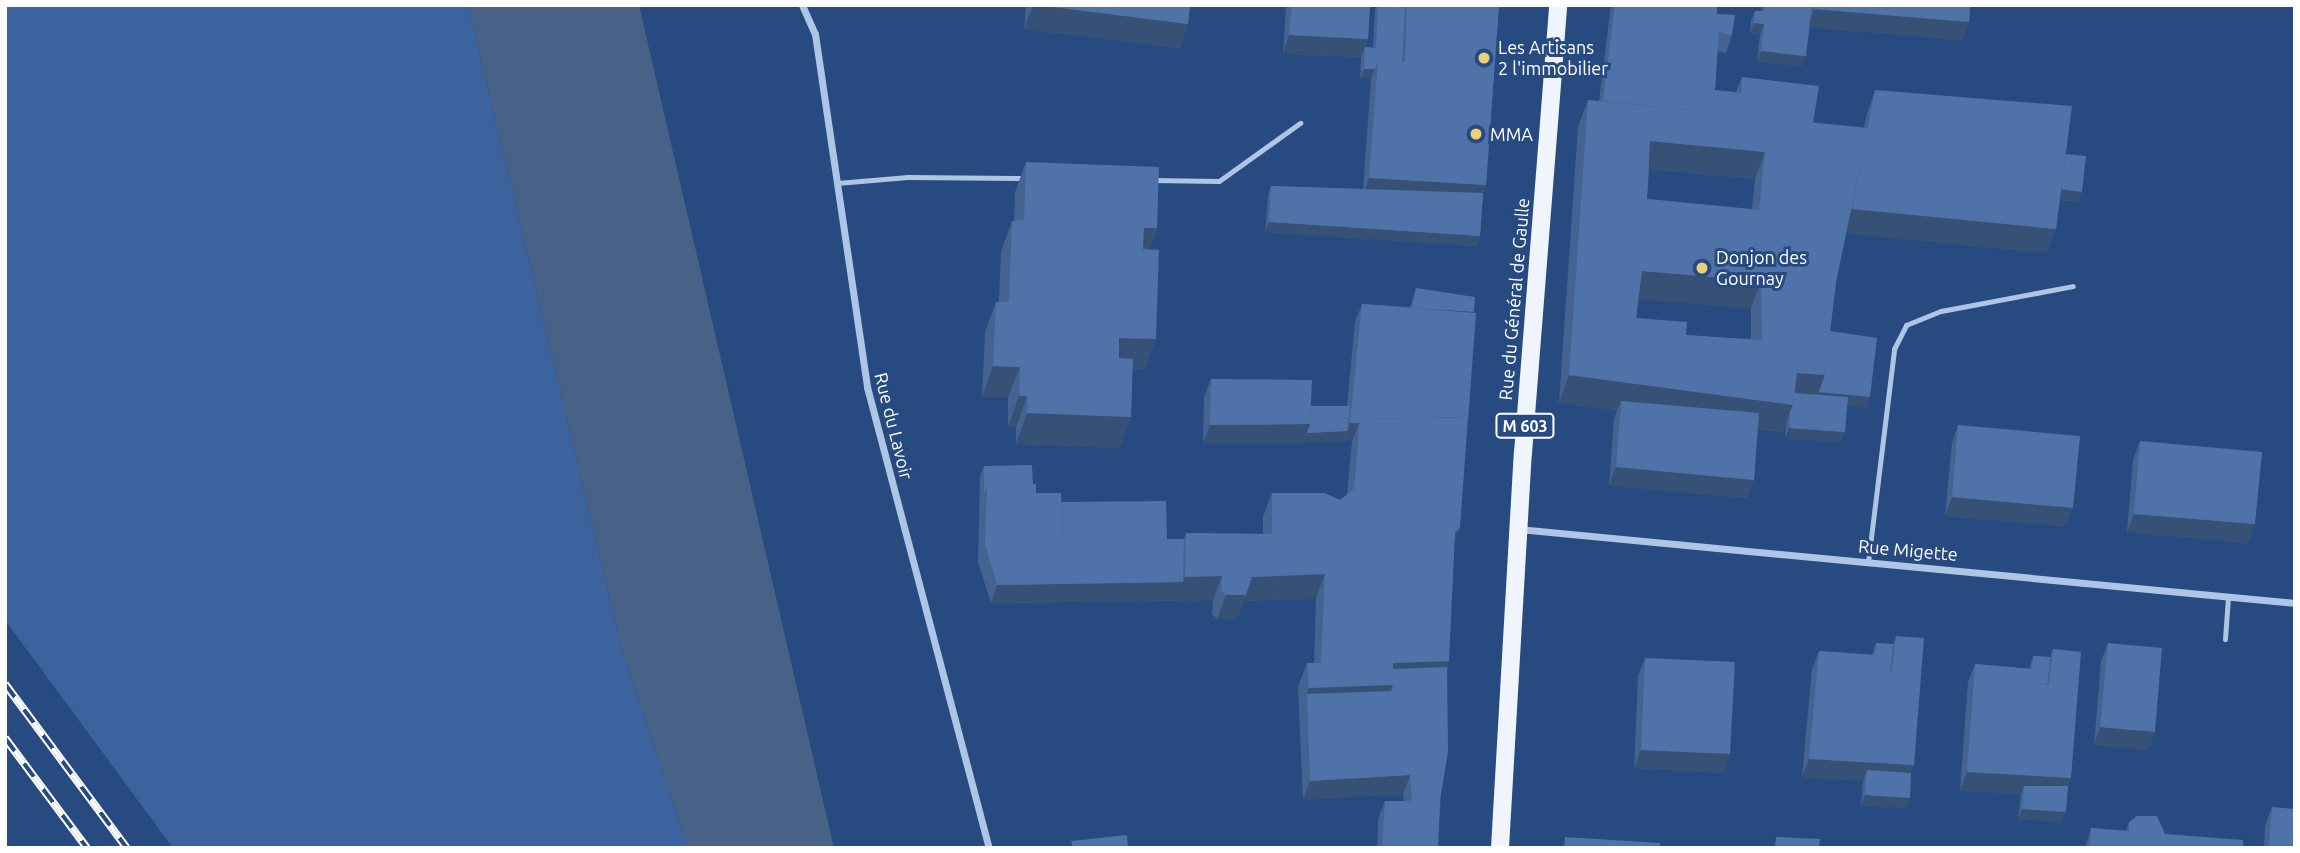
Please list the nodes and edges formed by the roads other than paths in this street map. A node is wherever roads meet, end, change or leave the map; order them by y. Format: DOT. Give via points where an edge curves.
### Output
graph roads {
  1 [pos="802,5"];
  2 [pos="1558,5"];
  3 [pos="1300,123"];
  4 [pos="1030,178"];
  5 [pos="1138,180"];
  6 [pos="837,183"];
  7 [pos="2073,286"];
  8 [pos="1517,528"];
  9 [pos="1868,562"];
  10 [pos="2228,597"];
  11 [pos="2295,603"];
  12 [pos="2225,639"];
  13 [pos="989,848"];
  14 [pos="1500,848"];
  1 -- 6 [label="street, Rue du Lavoir" via="815,34"];
  2 -- 8 [label="main road, Rue du Général de Gaulle / M 603"];
  3 -- 5 [label="lane" via="1219,181"];
  4 -- 6 [label="lane" via="908,177"];
  6 -- 13 [label="street, Rue du Lavoir" via="867,387"];
  7 -- 9 [label="lane" via="1941,311 1906,325 1894,349"];
  8 -- 9 [label="street, Rue Migette"];
  8 -- 14 [label="main road, Rue du Général de Gaulle / M 603"];
  9 -- 10 [label="street, Rue Migette"];
  10 -- 11 [label="street, Rue Migette"];
  10 -- 12 [label="lane"];
}
